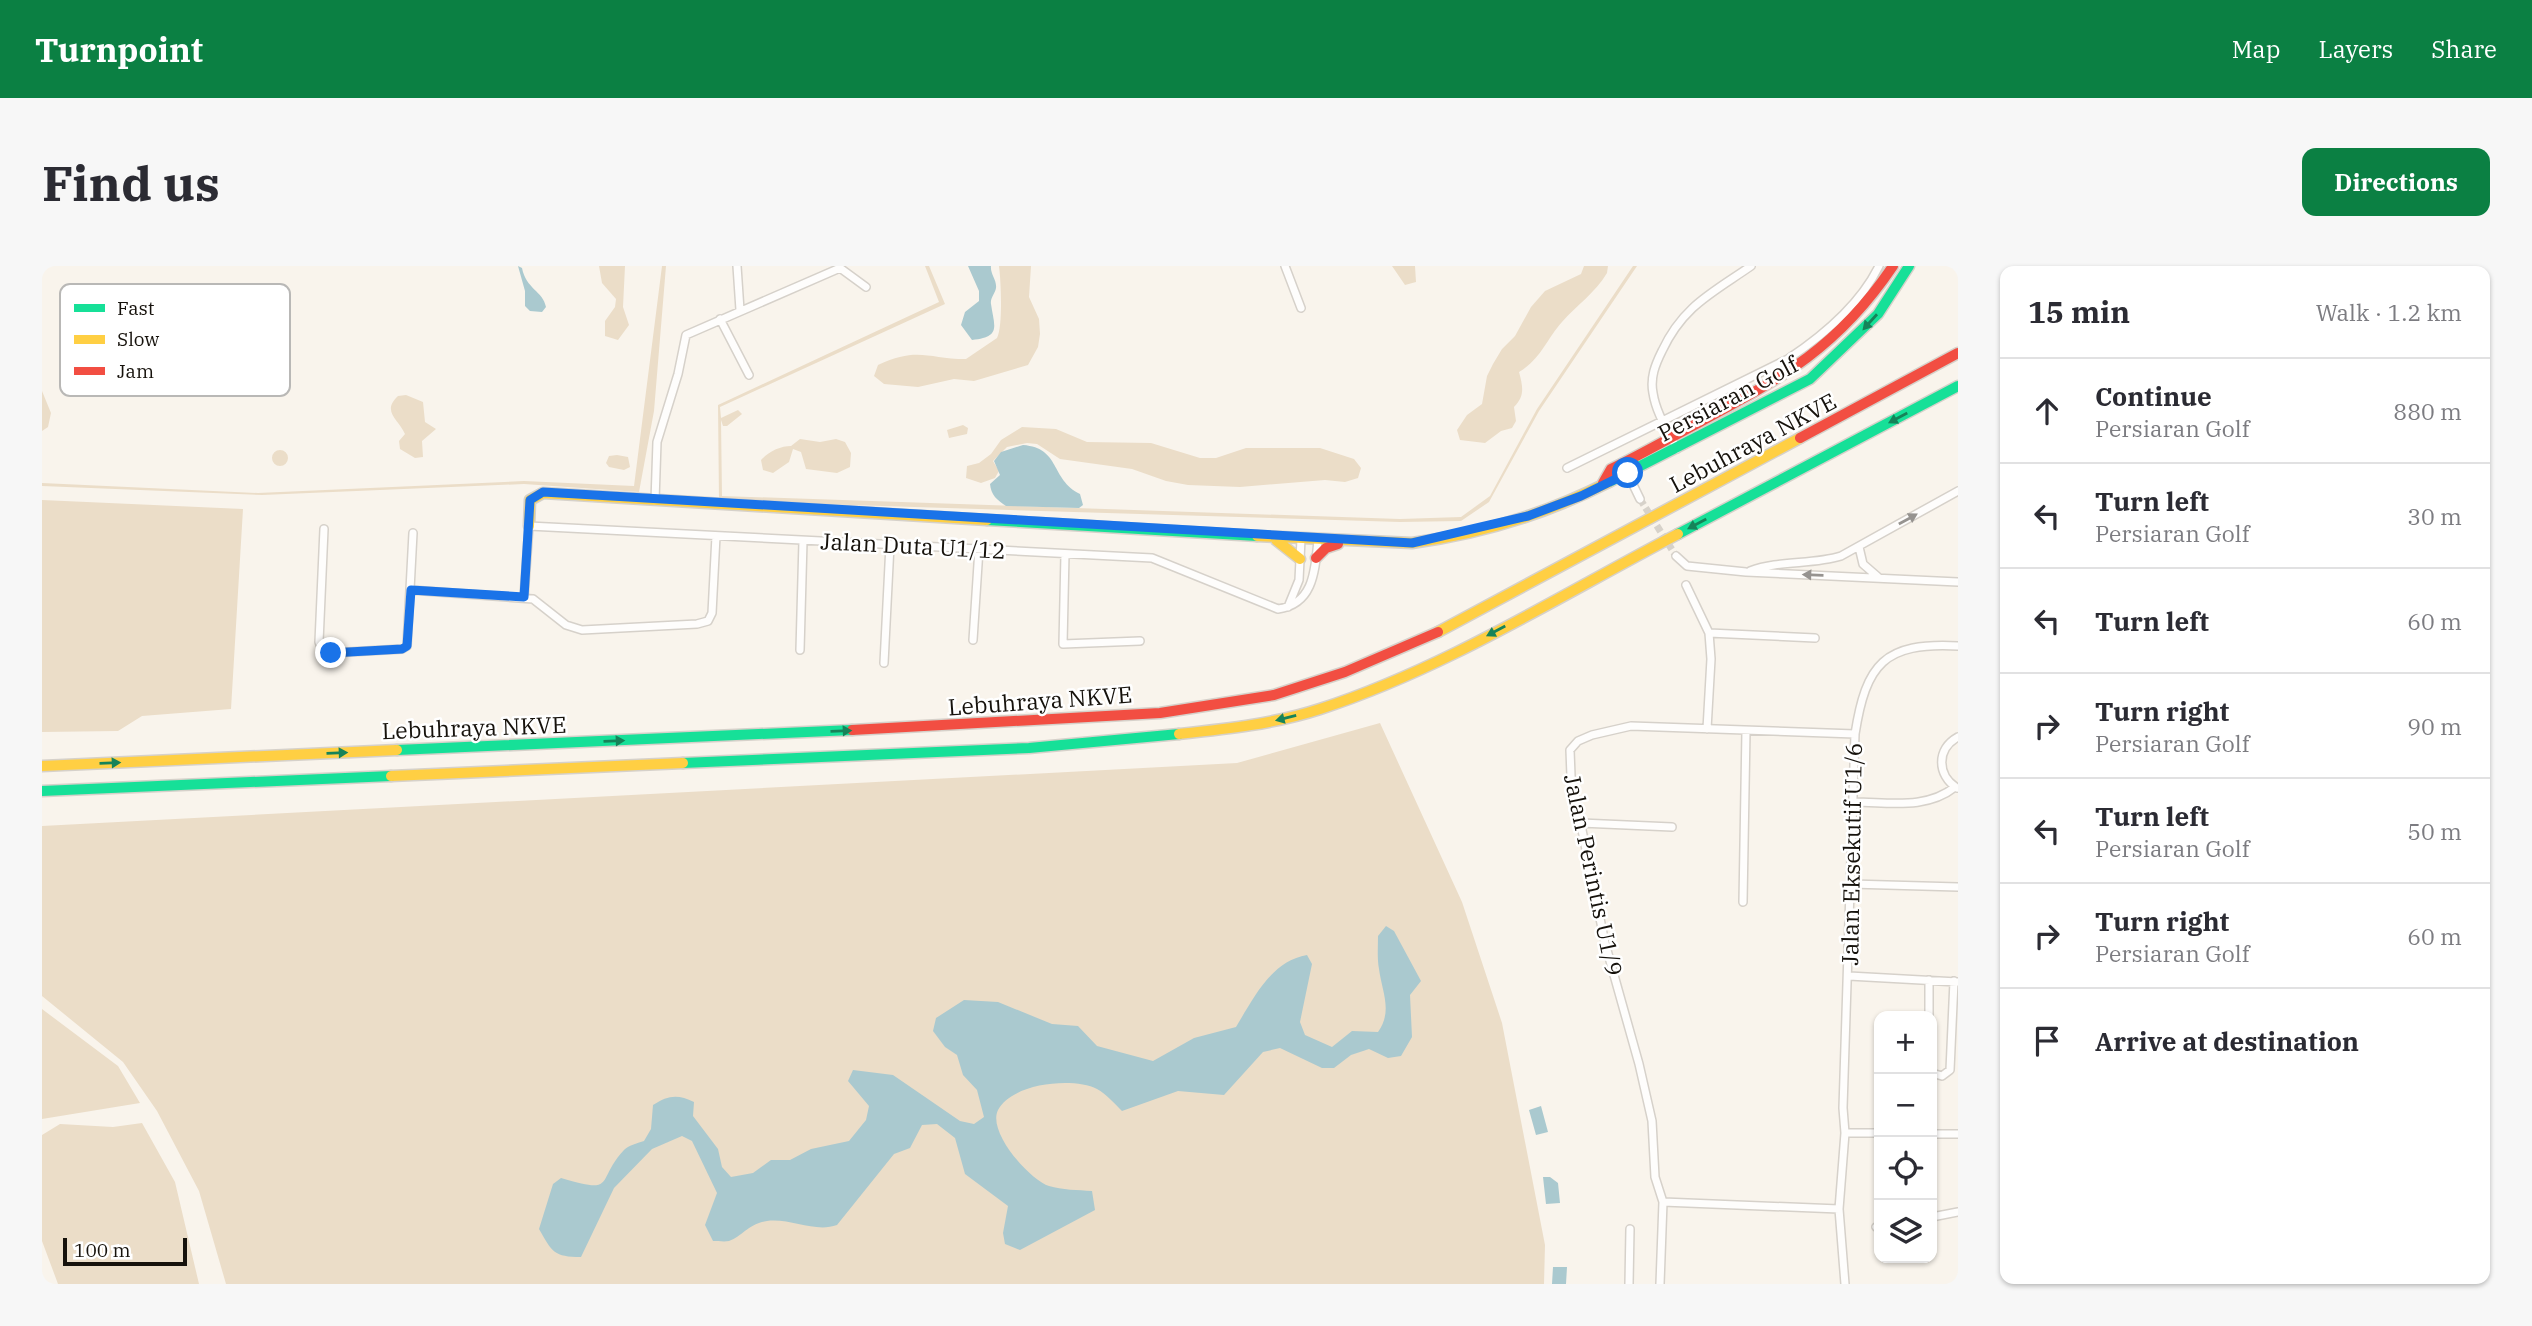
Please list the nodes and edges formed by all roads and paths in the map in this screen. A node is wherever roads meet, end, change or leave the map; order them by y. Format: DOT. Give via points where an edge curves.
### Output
graph roads {
  1 [pos="737,266"];
  2 [pos="1285,266"];
  3 [pos="1751,266"];
  4 [pos="1879,266"];
  5 [pos="1893,266"];
  6 [pos="1909,266"];
  7 [pos="819,270"];
  8 [pos="866,287"];
  9 [pos="1301,307"];
  10 [pos="740,310"];
  11 [pos="720,319"];
  12 [pos="1958,353"];
  13 [pos="749,375"];
  14 [pos="1958,386"];
  15 [pos="1662,422"];
  16 [pos="1671,437"];
  17 [pos="1677,449"];
  18 [pos="1567,468"];
  19 [pos="1625,469"];
  20 [pos="1958,491"];
  21 [pos="1640,499"];
  22 [pos="655,501"];
  23 [pos="529,526"];
  24 [pos="324,529"];
  25 [pos="413,533"];
  26 [pos="716,536"];
  27 [pos="1267,537"];
  28 [pos="1301,539"];
  29 [pos="1318,540"];
  30 [pos="803,541"];
  31 [pos="1360,541"];
  32 [pos="890,545"];
  33 [pos="1859,547"];
  34 [pos="979,549"];
  35 [pos="1065,554"];
  36 [pos="1676,556"];
  37 [pos="1316,558"];
  38 [pos="1300,559"];
  39 [pos="1746,572"];
  40 [pos="1879,578"];
  41 [pos="1299,580"];
  42 [pos="1312,582"];
  43 [pos="1958,582"];
  44 [pos="1686,584"];
  45 [pos="411,590"];
  46 [pos="524,597"];
  47 [pos="1288,608"];
  48 [pos="1709,633"];
  49 [pos="1815,638"];
  50 [pos="973,640"];
  51 [pos="1140,641"];
  52 [pos="1958,646"];
  53 [pos="800,650"];
  54 [pos="884,663"];
  55 [pos="1707,729"];
  56 [pos="1746,730"];
  57 [pos="1855,734"];
  58 [pos="1958,737"];
  59 [pos="42,766"];
  60 [pos="1956,788"];
  61 [pos="42,791"];
  62 [pos="1854,802"];
  63 [pos="1581,823"];
  64 [pos="1672,827"];
  65 [pos="1851,884"];
  66 [pos="1958,887"];
  67 [pos="1743,902"];
  68 [pos="1849,976"];
  69 [pos="1929,980"];
  70 [pos="1956,981"];
  71 [pos="1929,1011"];
  72 [pos="1935,1074"];
  73 [pos="1845,1133"];
  74 [pos="1874,1133"];
  75 [pos="1937,1133"];
  76 [pos="1958,1134"];
  77 [pos="1663,1202"];
  78 [pos="1839,1209"];
  79 [pos="1958,1212"];
  80 [pos="1937,1216"];
  81 [pos="1630,1229"];
  82 [pos="1629,1284"];
  83 [pos="1660,1284"];
  84 [pos="1845,1284"];
  1 -- 10 [label="street"];
  2 -- 9 [label="street"];
  3 -- 15 [label="street" via="1705,295 1683,315 1669,337 1652,382"];
  4 -- 15 [label="street" via="1852,305 1821,337 1788,359"];
  5 -- 16 [label="main road, Persiaran Golf" via="1875,296 1843,331 1792,373"];
  6 -- 17 [label="main road, Persiaran Golf, one-way" via="1878,314 1810,379"];
  7 -- 8 [label="street" via="840,268"];
  7 -- 10 [label="street"];
  10 -- 11 [label="street"];
  11 -- 13 [label="street"];
  11 -- 22 [label="street" via="683,338 678,374 657,442"];
  59 -- 12 [label="main road, Lebuhraya NKVE, one-way" via="997,724 1160,713 1274,695 1345,672 1446,629"];
  14 -- 61 [label="main road, Lebuhraya NKVE, one-way" via="1420,670 1342,702 1241,728 1016,748"];
  15 -- 16 [label="street"];
  15 -- 18 [label="street"];
  16 -- 17 [label="street"];
  16 -- 19 [label="main road, Persiaran Golf"];
  17 -- 19 [label="main road, Persiaran Golf"];
  19 -- 21 [label="street"];
  19 -- 31 [label="main road, Persiaran Golf" via="1611,469 1603,483 1581,496 1528,516 1434,540"];
  33 -- 20 [label="street, one-way"];
  22 -- 23 [label="main road, Persiaran Golf" via="543,492 530,500"];
  22 -- 27 [label="main road, Persiaran Golf"];
  23 -- 26 [label="street, Jalan Duta U1/12"];
  23 -- 46 [label="street"];
  24 -- 45 [label="street" via="322,649 331,653 402,649 409,642"];
  25 -- 45 [label="street"];
  26 -- 30 [label="street, Jalan Duta U1/12"];
  26 -- 46 [label="street" via="708,621 582,629 566,625 540,603"];
  27 -- 28 [label="main road, Persiaran Golf"];
  27 -- 38 [label="main road" via="1284,544"];
  28 -- 29 [label="main road, Persiaran Golf"];
  28 -- 38 [label="street"];
  29 -- 31 [label="main road, Persiaran Golf"];
  29 -- 37 [label="street"];
  30 -- 32 [label="street, Jalan Duta U1/12"];
  30 -- 53 [label="street"];
  31 -- 37 [label="main road" via="1331,546"];
  32 -- 34 [label="street, Jalan Duta U1/12"];
  32 -- 54 [label="street"];
  33 -- 39 [label="street" via="1823,562 1774,564"];
  33 -- 40 [label="street" via="1863,564"];
  34 -- 35 [label="street, Jalan Duta U1/12"];
  34 -- 50 [label="street"];
  35 -- 47 [label="street, Jalan Duta U1/12" via="1152,558 1272,608"];
  35 -- 51 [label="street" via="1063,644"];
  36 -- 39 [label="street" via="1687,566"];
  37 -- 42 [label="street"];
  38 -- 41 [label="street"];
  40 -- 39 [label="street, one-way"];
  40 -- 43 [label="street"];
  41 -- 42 [label="street"];
  41 -- 47 [label="street"];
  42 -- 47 [label="street"];
  44 -- 48 [label="street"];
  45 -- 46 [label="street"];
  48 -- 49 [label="street"];
  48 -- 55 [label="street"];
  52 -- 57 [label="street, Jalan Eksekutif U1/6" via="1924,644 1892,654 1866,685"];
  55 -- 56 [label="street, Jalan Perintis U1/9"];
  55 -- 63 [label="street, Jalan Perintis U1/9" via="1631,726 1578,741 1568,757"];
  56 -- 57 [label="street, Jalan Perintis U1/9"];
  56 -- 67 [label="street"];
  57 -- 62 [label="street, Jalan Eksekutif U1/6"];
  58 -- 60 [label="street" via="1946,747 1941,764"];
  60 -- 62 [label="street" via="1927,802"];
  62 -- 65 [label="street, Jalan Eksekutif U1/6"];
  63 -- 64 [label="street"];
  63 -- 77 [label="street, Jalan Perintis U1/9" via="1605,943 1650,1109 1655,1177"];
  65 -- 66 [label="street"];
  65 -- 68 [label="street, Jalan Eksekutif U1/6"];
  68 -- 69 [label="street"];
  68 -- 73 [label="street, Jalan Eksekutif U1/6"];
  69 -- 70 [label="street"];
  69 -- 71 [label="street"];
  70 -- 72 [label="street" via="1950,1070 1942,1076"];
  73 -- 74 [label="street"];
  73 -- 78 [label="street, Jalan Eksekutif U1/6"];
  75 -- 76 [label="street"];
  77 -- 78 [label="street"];
  77 -- 83 [label="street, Jalan Perintis U1/9"];
  78 -- 84 [label="street, Jalan Eksekutif U1/6"];
  79 -- 80 [label="street"];
  81 -- 82 [label="street"];
}
